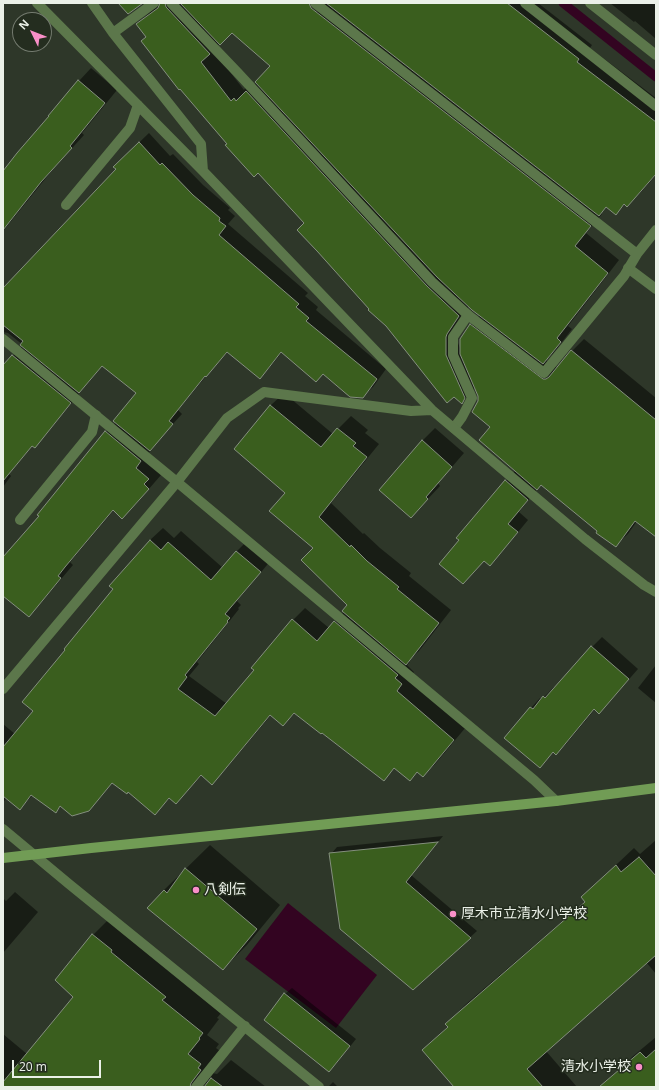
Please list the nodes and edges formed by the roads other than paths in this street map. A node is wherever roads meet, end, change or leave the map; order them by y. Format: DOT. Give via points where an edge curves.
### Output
graph roads {
  1 [pos="37,3"];
  2 [pos="92,3"];
  3 [pos="154,3"];
  4 [pos="171,3"];
  5 [pos="315,3"];
  6 [pos="525,3"];
  7 [pos="590,3"];
  8 [pos="113,33"];
  9 [pos="656,55"];
  10 [pos="138,105"];
  11 [pos="656,106"];
  12 [pos="203,172"];
  13 [pos="66,205"];
  14 [pos="656,230"];
  15 [pos="637,254"];
  16 [pos="628,268"];
  17 [pos="656,289"];
  18 [pos="468,315"];
  19 [pos="3,339"];
  20 [pos="432,410"];
  21 [pos="96,415"];
  22 [pos="454,428"];
  23 [pos="177,482"];
  24 [pos="20,520"];
  25 [pos="656,592"];
  26 [pos="3,689"];
  27 [pos="656,788"];
  28 [pos="556,801"];
  29 [pos="3,828"];
  30 [pos="33,854"];
  31 [pos="3,858"];
  32 [pos="245,1026"];
  33 [pos="196,1087"];
  34 [pos="319,1087"];
  1 -- 10 [label="street"];
  2 -- 8 [label="street"];
  3 -- 8 [label="street"];
  4 -- 18 [label="street" via="432,282"];
  5 -- 15 [label="street"];
  6 -- 11 [label="street"];
  7 -- 9 [label="street"];
  8 -- 12 [label="street" via="201,144"];
  10 -- 12 [label="street"];
  10 -- 13 [label="street" via="130,128"];
  12 -- 20 [label="street"];
  14 -- 15 [label="street"];
  15 -- 16 [label="street"];
  16 -- 17 [label="street"];
  16 -- 18 [label="street" via="544,373"];
  18 -- 22 [label="street" via="453,337 453,355 472,398"];
  19 -- 21 [label="street"];
  20 -- 22 [label="street"];
  20 -- 23 [label="street" via="411,411 264,392 227,418"];
  21 -- 23 [label="street"];
  21 -- 24 [label="street" via="92,432"];
  22 -- 25 [label="street" via="585,539"];
  23 -- 26 [label="street"];
  23 -- 28 [label="street"];
  27 -- 28 [label="street"];
  28 -- 30 [label="street"];
  29 -- 30 [label="street"];
  30 -- 31 [label="street"];
  30 -- 32 [label="street"];
  32 -- 33 [label="street"];
  32 -- 34 [label="street"];
}
